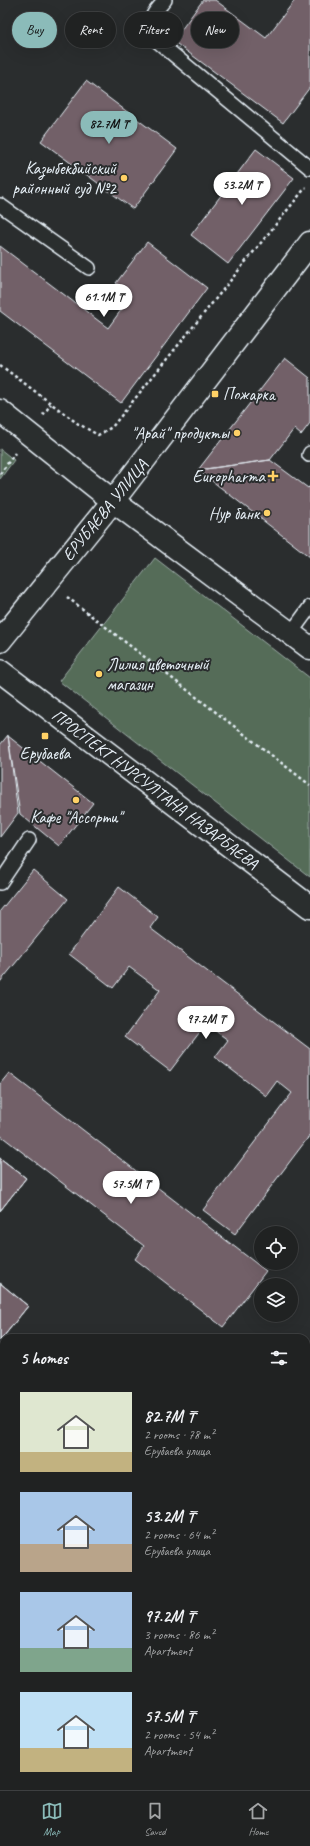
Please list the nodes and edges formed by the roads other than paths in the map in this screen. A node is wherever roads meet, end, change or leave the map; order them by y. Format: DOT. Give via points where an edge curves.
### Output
graph roads {
  1 [pos="165,0"];
  2 [pos="310,168"];
  3 [pos="0,205"];
  4 [pos="310,243"];
  5 [pos="89,268"];
  6 [pos="0,411"];
  7 [pos="113,501"];
  8 [pos="310,607"];
  9 [pos="291,633"];
  10 [pos="0,641"];
  11 [pos="310,648"];
  12 [pos="0,671"];
  13 [pos="29,840"];
  14 [pos="0,883"];
  15 [pos="310,907"];
  1 -- 2 [label="lane" via="150,18 150,27 157,41"];
  3 -- 5 [label="lane"];
  4 -- 7 [label="main road, ЕРУБАЕВА УЛИЦА"];
  6 -- 7 [label="main road"];
  7 -- 9 [label="main road"];
  7 -- 10 [label="main road, ЕРУБАЕВА УЛИЦА"];
  8 -- 9 [label="lane"];
  9 -- 11 [label="main road"];
  12 -- 15 [label="main road, ПРОСПЕКТ НУРСУЛТАНА НАЗАРБАЕВА"];
  13 -- 14 [label="lane"];
}
